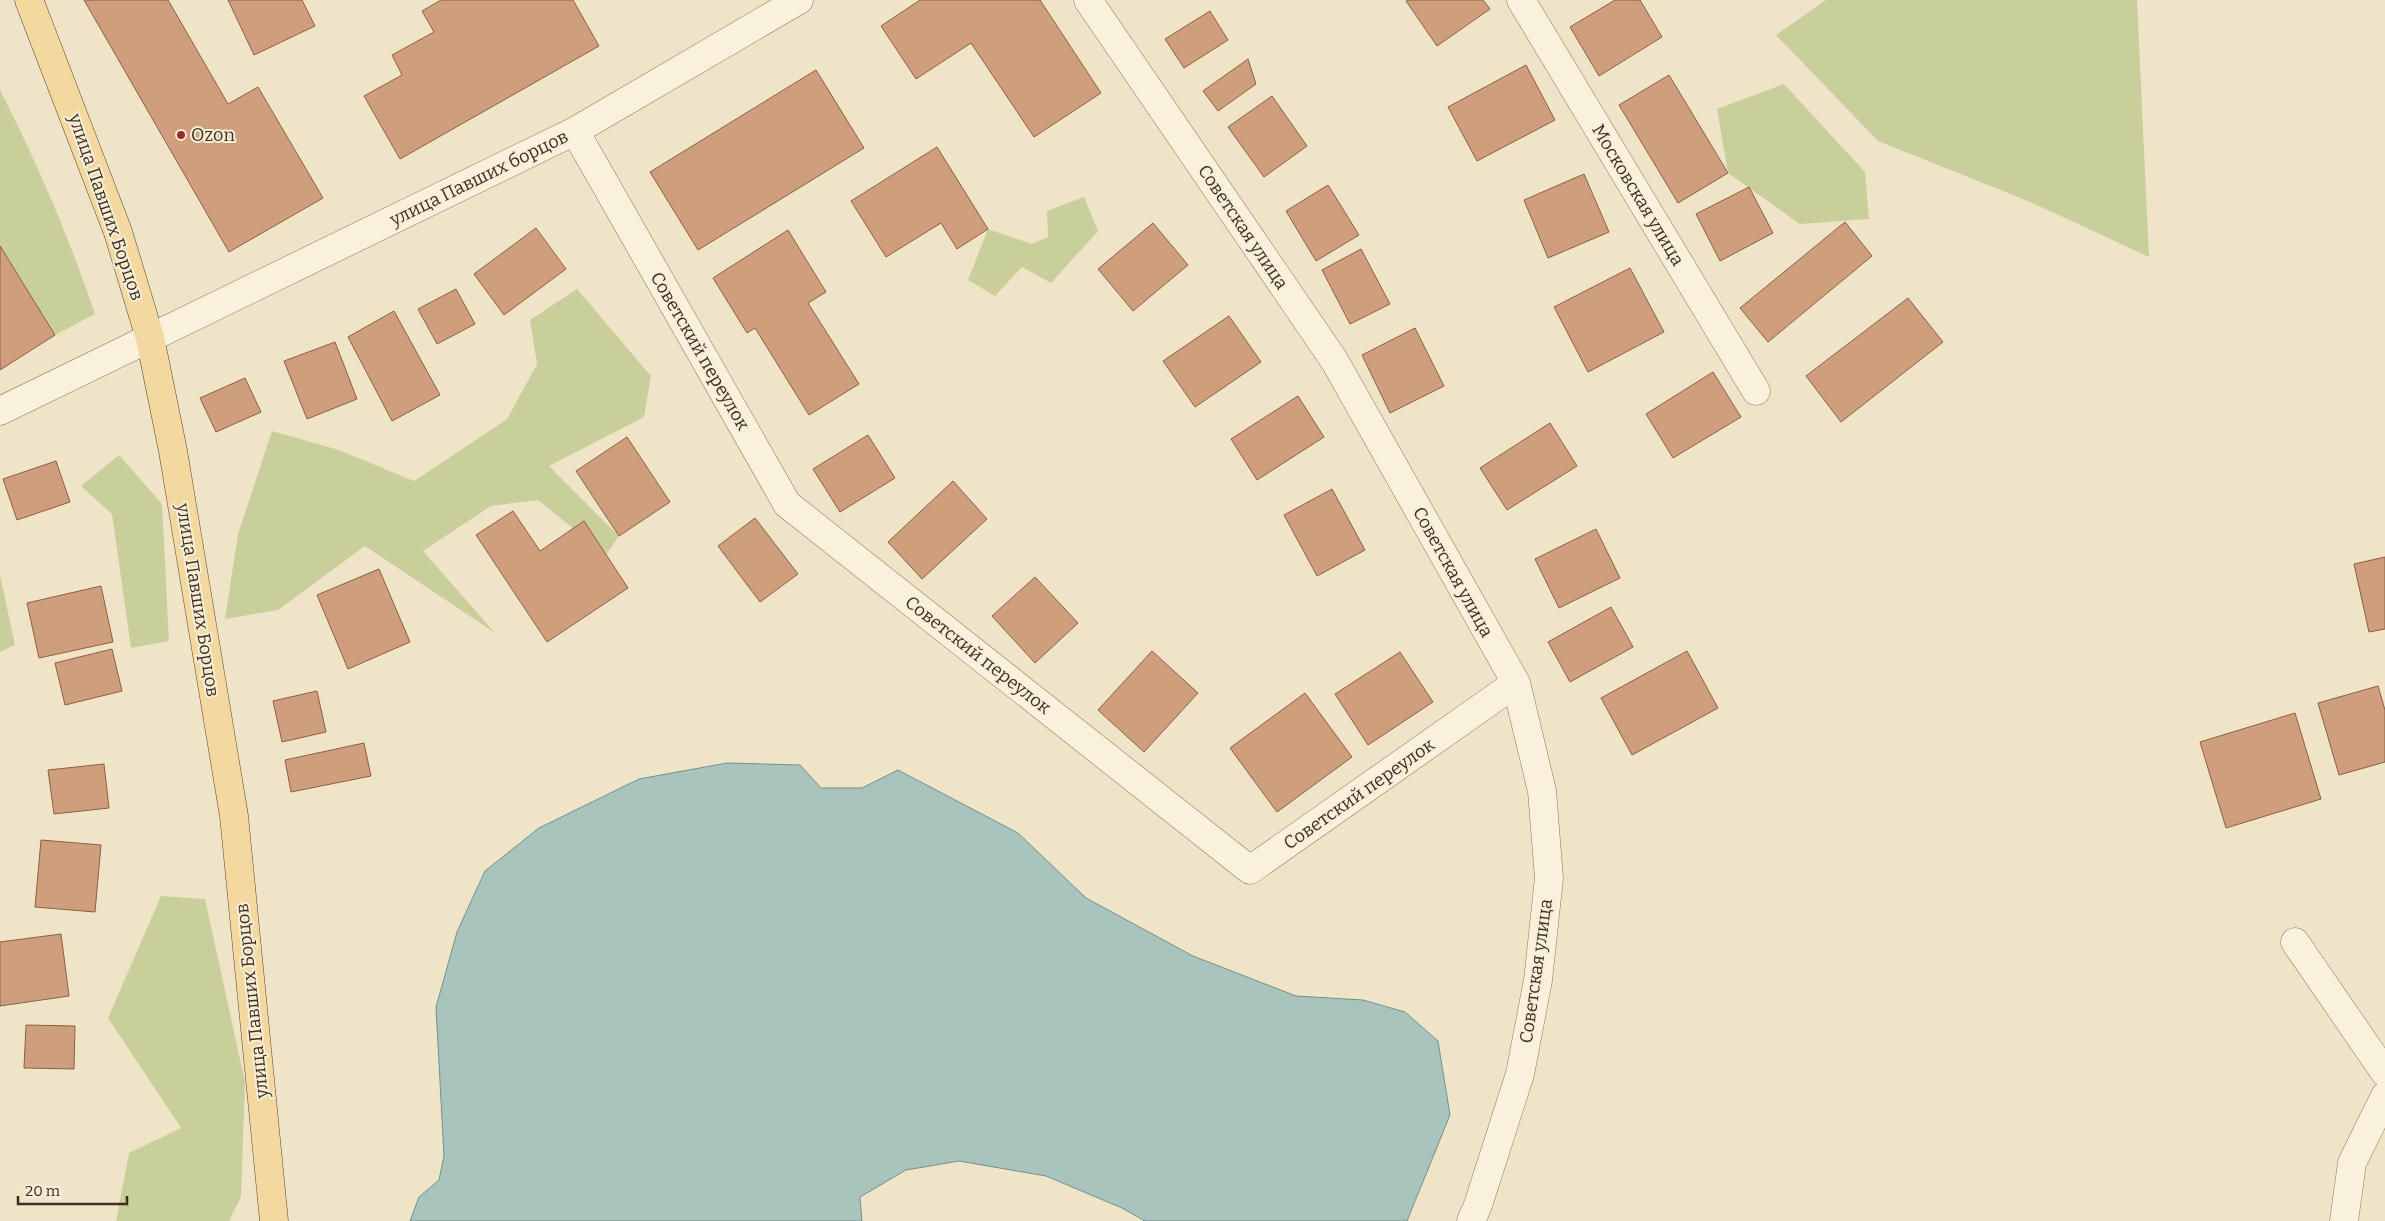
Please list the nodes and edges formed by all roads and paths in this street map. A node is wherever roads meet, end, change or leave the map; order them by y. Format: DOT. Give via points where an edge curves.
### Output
graph roads {
  1 [pos="29,0"];
  2 [pos="798,0"];
  3 [pos="1088,0"];
  4 [pos="1521,0"];
  5 [pos="574,131"];
  6 [pos="150,338"];
  7 [pos="1756,391"];
  8 [pos="0,410"];
  9 [pos="1516,683"];
  10 [pos="2295,942"];
  11 [pos="2385,1073"];
  12 [pos="2385,1096"];
  13 [pos="274,1221"];
  14 [pos="1470,1221"];
  15 [pos="2344,1221"];
  1 -- 6 [label="main road, улица Павших Борцов" via="118,232"];
  2 -- 5 [label="street, улица Павших борцов"];
  3 -- 9 [label="street, Советская улица" via="1334,360"];
  4 -- 7 [label="street, Московская улица"];
  5 -- 6 [label="street, улица Павших борцов"];
  5 -- 9 [label="street, Советский переулок" via="787,504 1250,870"];
  6 -- 8 [label="street, улица Павших борцов"];
  6 -- 13 [label="main road, улица Павших Борцов" via="173,451 234,816"];
  9 -- 14 [label="street, Советская улица" via="1542,791 1549,878 1538,980 1520,1074"];
  10 -- 11 [label="street"];
  12 -- 15 [label="street" via="2352,1163"];
}
